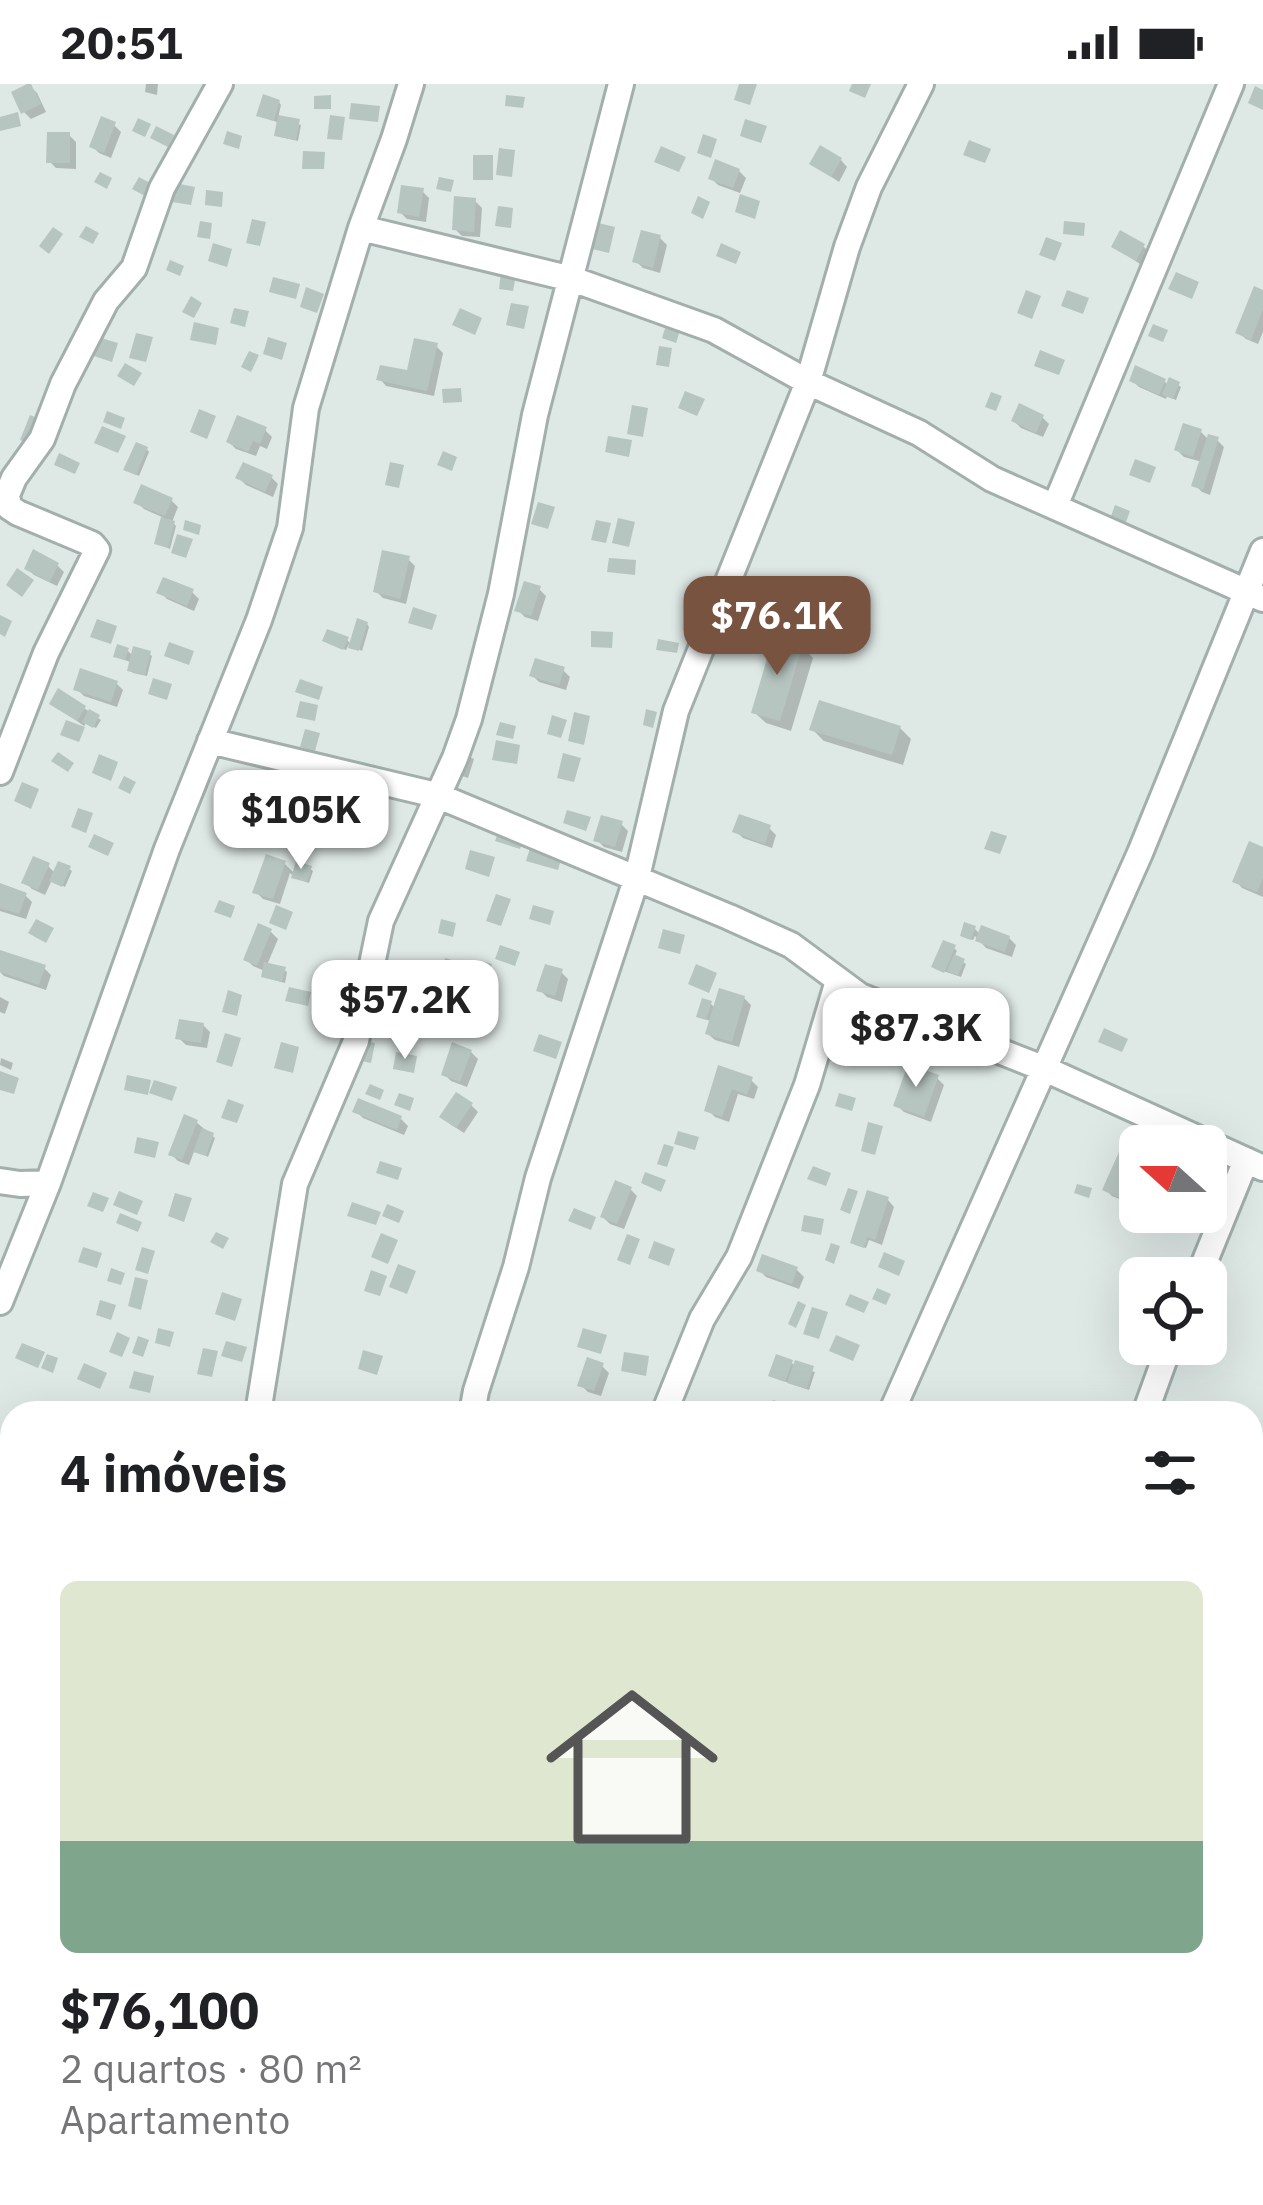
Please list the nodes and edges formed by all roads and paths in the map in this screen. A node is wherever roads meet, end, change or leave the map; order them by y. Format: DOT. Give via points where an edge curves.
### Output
graph roads {
  1 [pos="220,84"];
  2 [pos="411,84"];
  3 [pos="621,84"];
  4 [pos="921,84"];
  5 [pos="1231,84"];
  6 [pos="361,228"];
  7 [pos="572,279"];
  8 [pos="808,382"];
  9 [pos="1054,506"];
  10 [pos="1263,551"];
  11 [pos="1255,595"];
  12 [pos="210,741"];
  13 [pos="0,772"];
  14 [pos="436,795"];
  15 [pos="637,878"];
  16 [pos="838,981"];
  17 [pos="1045,1069"];
  18 [pos="1255,1164"];
  19 [pos="0,1181"];
  20 [pos="48,1183"];
  21 [pos="1208,1257"];
  22 [pos="0,1302"];
  23 [pos="1162,1365"];
  24 [pos="260,1401"];
  25 [pos="474,1401"];
  26 [pos="667,1401"];
  27 [pos="895,1401"];
  28 [pos="1149,1401"];
  1 -- 13 [label="street" via="162,188 134,268 106,302 8,495 18,513 97,550"];
  2 -- 6 [label="street"];
  3 -- 7 [label="street"];
  4 -- 8 [label="street" via="869,187"];
  5 -- 9 [label="street"];
  6 -- 7 [label="street"];
  6 -- 12 [label="street" via="306,407 290,528"];
  7 -- 8 [label="street" via="714,330"];
  7 -- 14 [label="street" via="469,719"];
  8 -- 9 [label="street"];
  8 -- 15 [label="street" via="676,711"];
  9 -- 11 [label="street"];
  10 -- 11 [label="street"];
  11 -- 17 [label="street"];
  12 -- 14 [label="street"];
  12 -- 20 [label="street"];
  14 -- 15 [label="street"];
  14 -- 24 [label="street" via="381,921 356,1041 295,1184"];
  15 -- 16 [label="street" via="791,945"];
  15 -- 25 [label="street"];
  16 -- 17 [label="street"];
  16 -- 26 [label="street" via="739,1257"];
  17 -- 18 [label="street"];
  17 -- 27 [label="street"];
  18 -- 21 [label="street"];
  19 -- 20 [label="street"];
  20 -- 22 [label="street"];
  23 -- 28 [label="street"];
}
